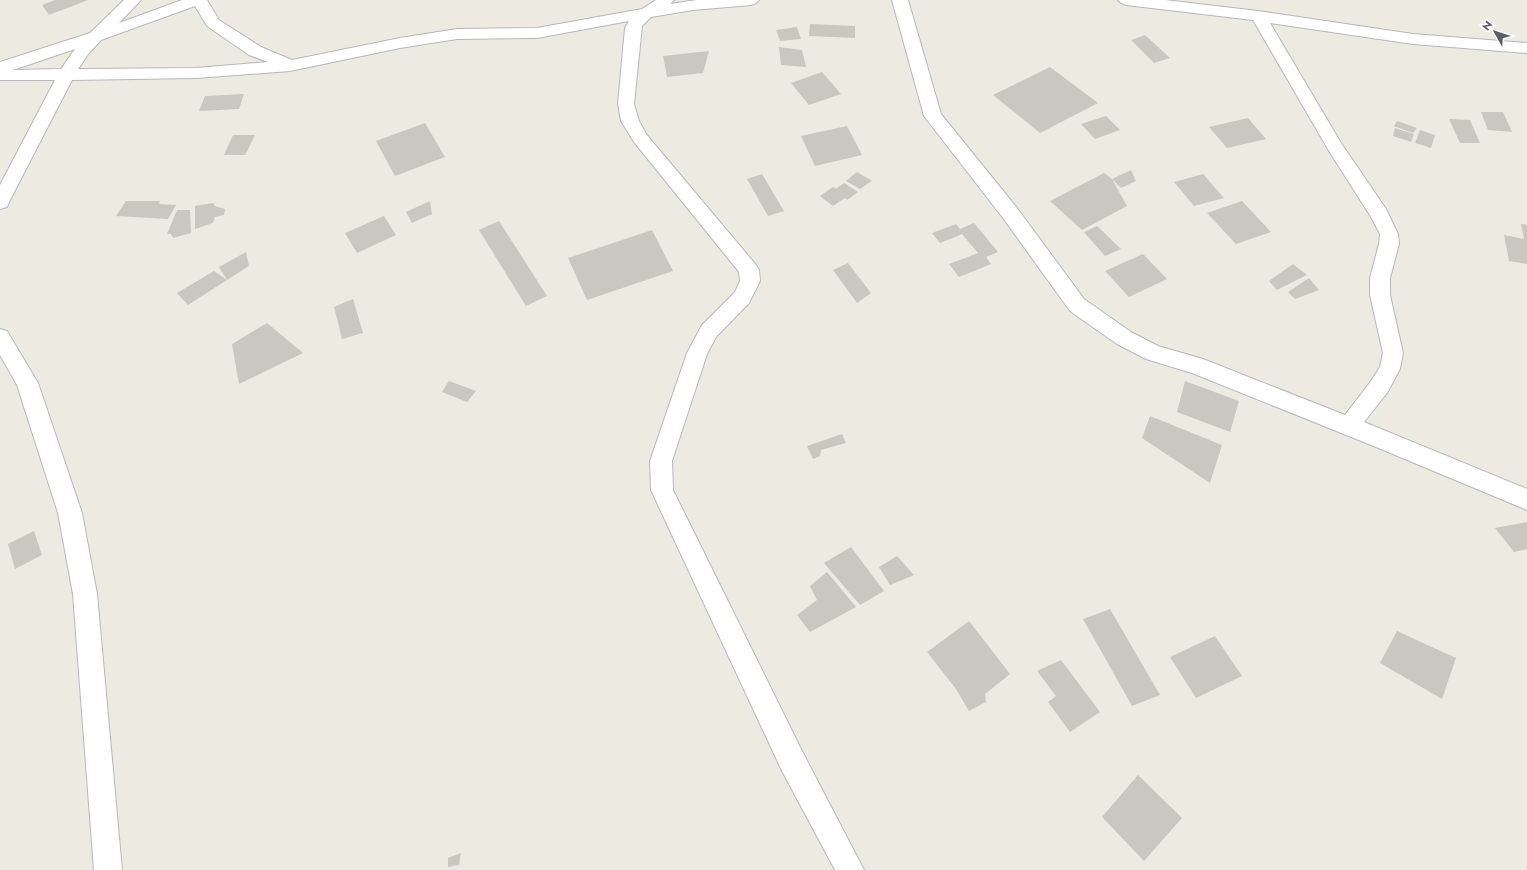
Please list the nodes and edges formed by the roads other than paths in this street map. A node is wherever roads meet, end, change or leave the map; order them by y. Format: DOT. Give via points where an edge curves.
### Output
graph roads {
  1 [pos="133,0"];
  2 [pos="198,0"];
  3 [pos="666,0"];
  4 [pos="751,0"];
  5 [pos="900,0"];
  6 [pos="1126,0"];
  7 [pos="647,14"];
  8 [pos="1258,16"];
  9 [pos="95,37"];
  10 [pos="1527,48"];
  11 [pos="290,66"];
  12 [pos="0,68"];
  13 [pos="67,73"];
  14 [pos="0,75"];
  15 [pos="0,202"];
  16 [pos="0,337"];
  17 [pos="1349,426"];
  18 [pos="1527,500"];
  19 [pos="108,870"];
  20 [pos="850,870"];
  1 -- 9 [label="street"];
  2 -- 9 [label="street"];
  2 -- 11 [label="street" via="213,23 255,51"];
  3 -- 7 [label="street"];
  4 -- 7 [label="street" via="693,5"];
  5 -- 17 [label="street" via="933,116 1010,213 1077,305 1124,338 1153,353 1196,365"];
  6 -- 8 [label="street"];
  7 -- 11 [label="street" via="537,33 457,34"];
  7 -- 20 [label="street" via="634,24 633,28 626,104 630,121 640,138 749,270 750,281 742,297 709,331 697,353 662,461 662,490 792,761"];
  8 -- 10 [label="street" via="1413,39"];
  8 -- 17 [label="street" via="1389,234 1389,244 1380,278 1380,295 1393,353 1390,369 1380,387"];
  9 -- 12 [label="street"];
  9 -- 13 [label="street" via="83,49"];
  11 -- 13 [label="street" via="196,73"];
  13 -- 14 [label="street"];
  13 -- 15 [label="street"];
  16 -- 19 [label="street" via="27,383 70,513 85,594"];
  17 -- 18 [label="street"];
}
